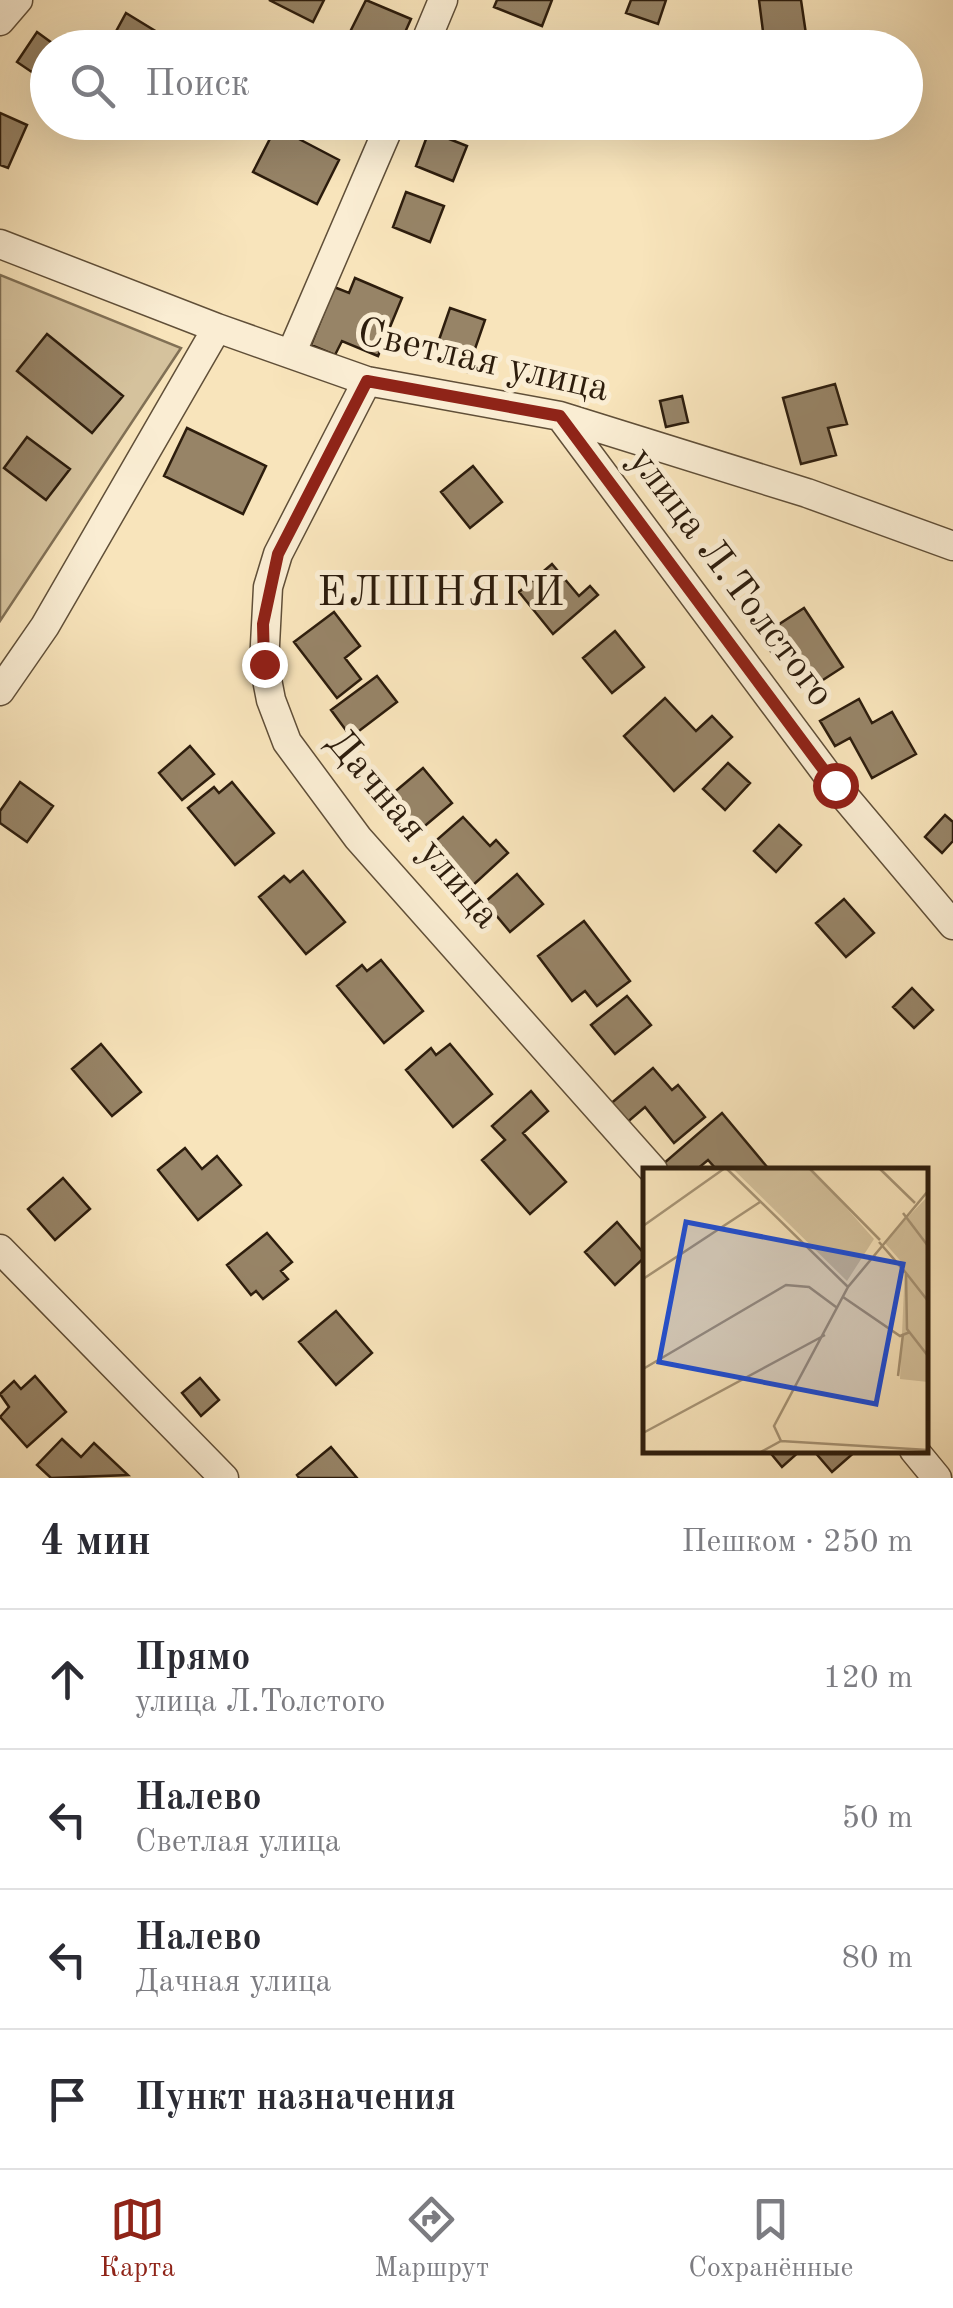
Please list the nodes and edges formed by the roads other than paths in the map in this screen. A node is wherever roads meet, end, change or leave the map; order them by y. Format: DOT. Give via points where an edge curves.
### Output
graph roads {
  1 [pos="18,0"];
  2 [pos="443,0"];
  3 [pos="0,21"];
  4 [pos="430,30"];
  5 [pos="383,140"];
  6 [pos="0,244"];
  7 [pos="216,328"];
  8 [pos="291,354"];
  9 [pos="367,381"];
  10 [pos="560,416"];
  11 [pos="953,546"];
  12 [pos="0,691"];
  13 [pos="953,925"];
  14 [pos="651,1168"];
  15 [pos="0,1249"];
  16 [pos="916,1453"];
  17 [pos="224,1478"];
  18 [pos="937,1478"];
  1 -- 3 [label="street"];
  2 -- 4 [label="street"];
  5 -- 8 [label="street"];
  6 -- 7 [label="street, Светлая улица"];
  7 -- 8 [label="street, Светлая улица"];
  7 -- 12 [label="street" via="45,626"];
  8 -- 9 [label="street, Светлая улица"];
  9 -- 10 [label="street, Светлая улица"];
  9 -- 14 [label="street, Дачная улица" via="278,554 268,587 263,651 271,700 288,742 358,838"];
  10 -- 11 [label="street, Светлая улица"];
  10 -- 13 [label="street, улица Л.Толстого" via="835,785"];
  15 -- 17 [label="street"];
  16 -- 18 [label="street"];
}
